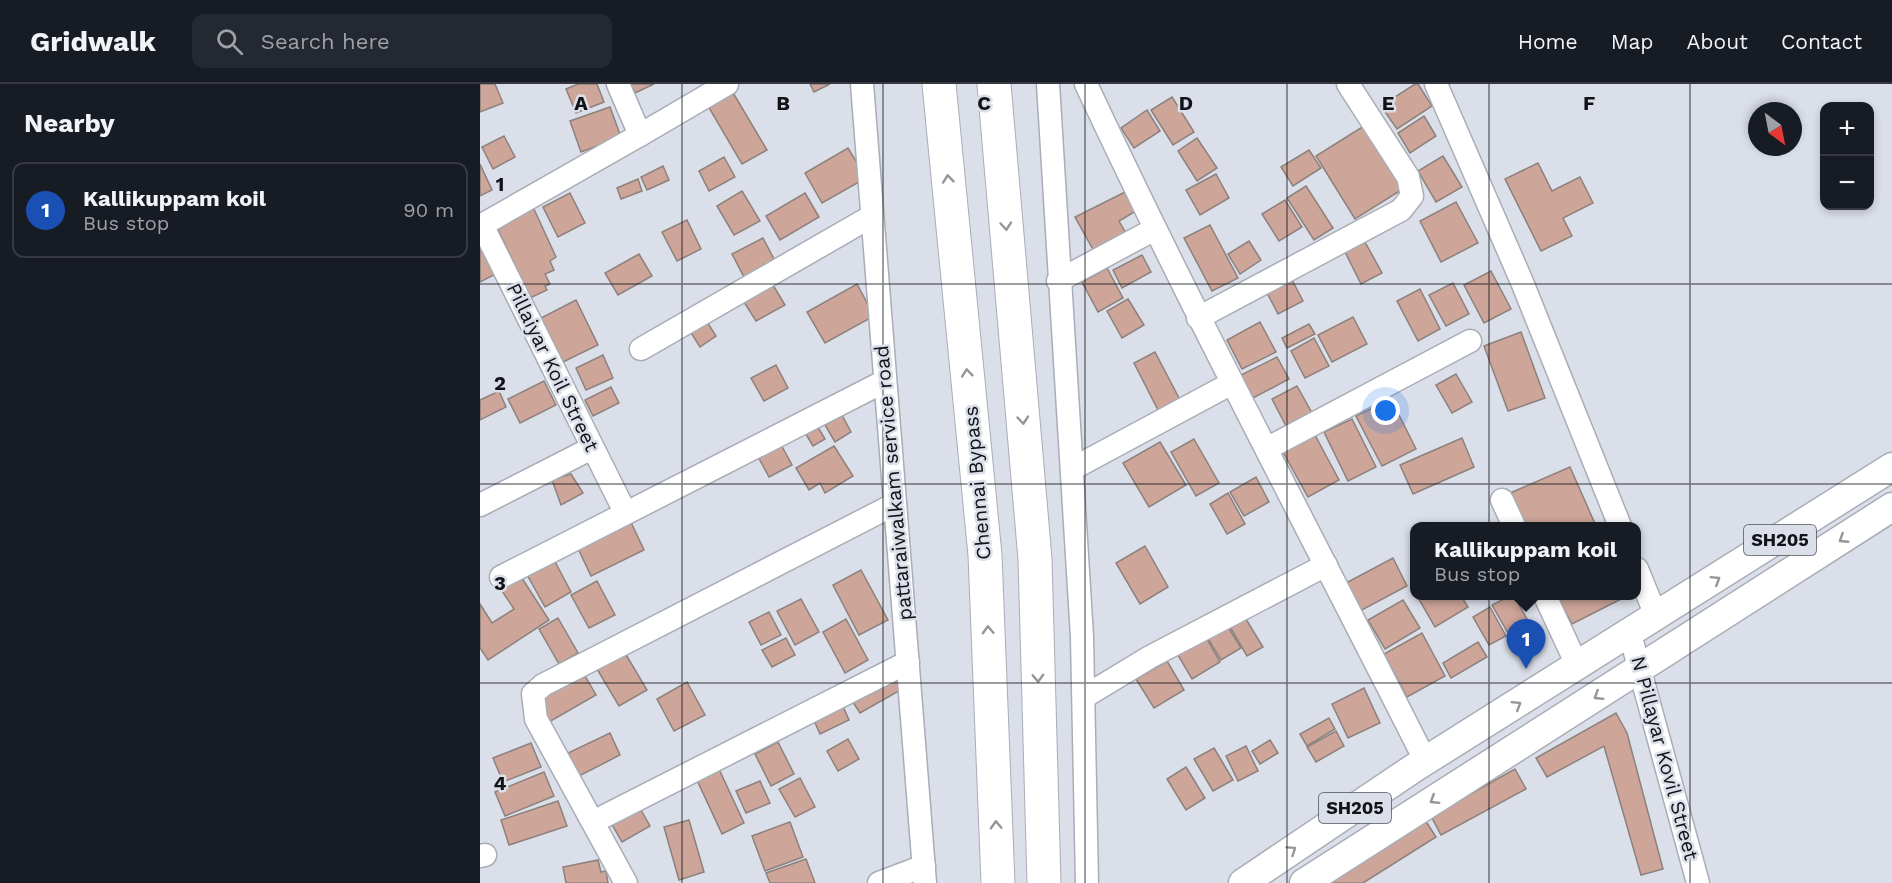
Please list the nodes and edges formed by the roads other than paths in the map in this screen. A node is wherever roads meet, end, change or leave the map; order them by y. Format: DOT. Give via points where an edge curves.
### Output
graph roads {
  1 [pos="618,84"];
  2 [pos="728,84"];
  3 [pos="862,84"];
  4 [pos="939,84"];
  5 [pos="993,84"];
  6 [pos="1048,84"];
  7 [pos="1086,84"];
  8 [pos="1348,84"];
  9 [pos="1436,84"];
  10 [pos="640,135"];
  11 [pos="872,216"];
  12 [pos="481,225"];
  13 [pos="1155,229"];
  14 [pos="1058,281"];
  15 [pos="1198,318"];
  16 [pos="1470,341"];
  17 [pos="641,349"];
  18 [pos="885,381"];
  19 [pos="1232,383"];
  20 [pos="592,448"];
  21 [pos="1268,448"];
  22 [pos="1892,467"];
  23 [pos="1072,469"];
  24 [pos="1502,500"];
  25 [pos="895,504"];
  26 [pos="480,505"];
  27 [pos="1892,507"];
  28 [pos="625,512"];
  29 [pos="1512,522"];
  30 [pos="1618,522"];
  31 [pos="1326,564"];
  32 [pos="1641,576"];
  33 [pos="501,577"];
  34 [pos="1547,600"];
  35 [pos="1661,615"];
  36 [pos="1630,634"];
  37 [pos="908,662"];
  38 [pos="1578,667"];
  39 [pos="1641,669"];
  40 [pos="1084,697"];
  41 [pos="1426,762"];
  42 [pos="593,822"];
  43 [pos="924,874"];
  44 [pos="626,883"];
  45 [pos="879,883"];
  46 [pos="998,883"];
  47 [pos="1044,883"];
  48 [pos="1087,883"];
  49 [pos="1243,883"];
  50 [pos="1304,883"];
  51 [pos="1698,883"];
  1 -- 10 [label="street"];
  2 -- 10 [label="street"];
  3 -- 11 [label="street, pattaraiwalkam service road"];
  46 -- 4 [label="highway, Chennai Bypass, one-way" via="985,555"];
  5 -- 47 [label="highway, one-way" via="1035,559"];
  6 -- 14 [label="street"];
  7 -- 13 [label="street"];
  8 -- 15 [label="street" via="1408,177 1412,196 1401,210"];
  9 -- 30 [label="street" via="1522,282"];
  10 -- 12 [label="street"];
  11 -- 17 [label="street"];
  11 -- 18 [label="street, pattaraiwalkam service road"];
  12 -- 20 [label="street, Pillaiyar Koil Street"];
  13 -- 14 [label="street"];
  13 -- 15 [label="street"];
  14 -- 23 [label="street"];
  15 -- 19 [label="street"];
  16 -- 21 [label="street"];
  18 -- 25 [label="street, pattaraiwalkam service road"];
  18 -- 28 [label="street"];
  19 -- 21 [label="street"];
  19 -- 23 [label="street"];
  20 -- 26 [label="street"];
  20 -- 28 [label="street, Pillaiyar Koil Street"];
  21 -- 31 [label="street"];
  35 -- 22 [label="main road, SH205, one-way"];
  23 -- 40 [label="street"];
  24 -- 29 [label="street"];
  25 -- 37 [label="street, pattaraiwalkam service road"];
  25 -- 42 [label="street" via="543,685 533,694 536,719"];
  27 -- 39 [label="main road, SH205, one-way"];
  28 -- 33 [label="street"];
  31 -- 40 [label="street" via="1150,657"];
  31 -- 41 [label="street"];
  32 -- 35 [label="street"];
  34 -- 38 [label="street"];
  35 -- 36 [label="main road"];
  36 -- 38 [label="main road"];
  36 -- 39 [label="street, N Pillayar Kovil Street"];
  37 -- 42 [label="street"];
  37 -- 43 [label="street, pattaraiwalkam service road"];
  41 -- 38 [label="main road, SH205, one-way"];
  39 -- 50 [label="main road, one-way"];
  39 -- 51 [label="street, N Pillayar Kovil Street"];
  40 -- 48 [label="street"];
  49 -- 41 [label="main road, SH205, one-way"];
  42 -- 44 [label="street"];
  43 -- 45 [label="street"];
}
